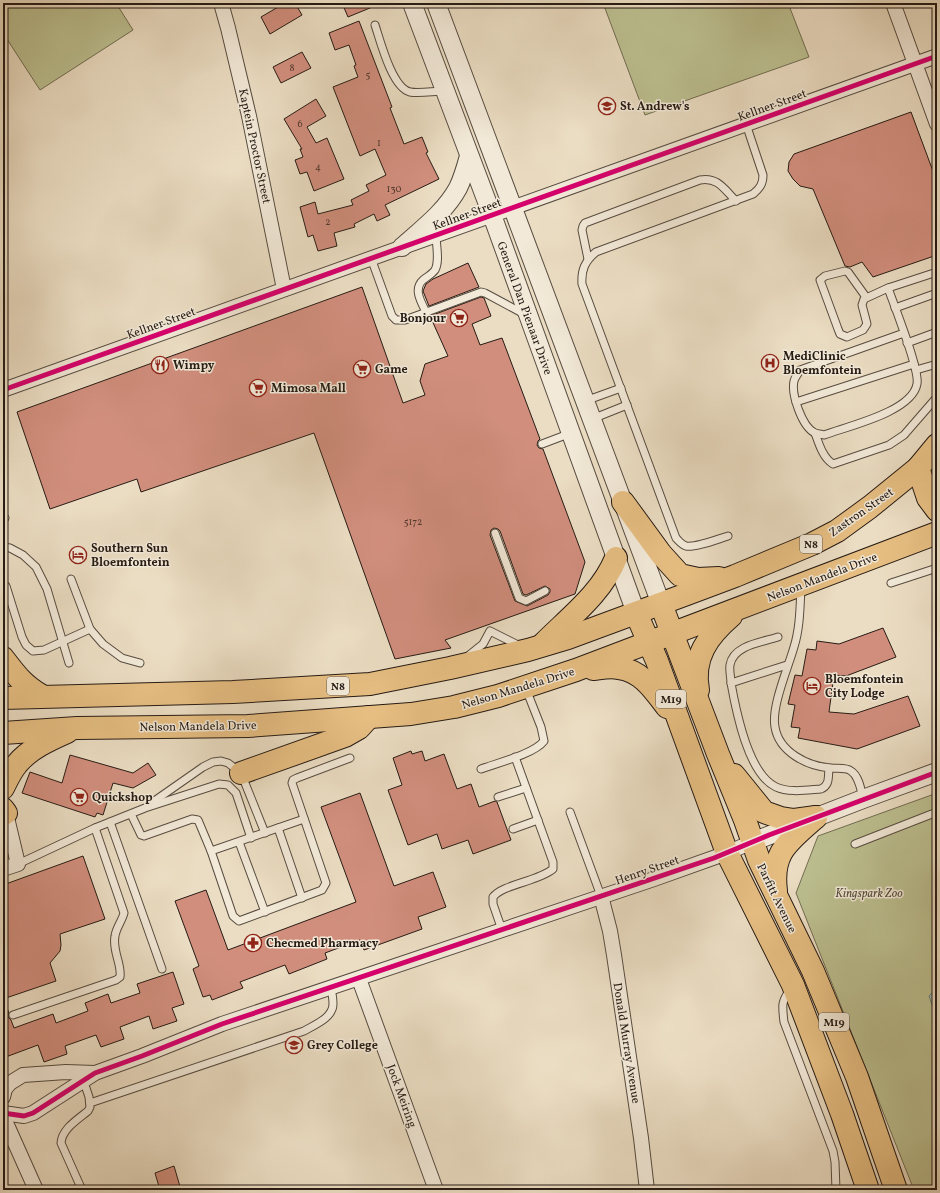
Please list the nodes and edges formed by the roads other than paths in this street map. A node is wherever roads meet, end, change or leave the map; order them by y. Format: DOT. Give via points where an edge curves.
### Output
graph roads {
  1 [pos="220,3"];
  2 [pos="412,3"];
  3 [pos="436,3"];
  4 [pos="893,3"];
  5 [pos="375,24"];
  6 [pos="937,56"];
  7 [pos="915,64"];
  8 [pos="444,91"];
  9 [pos="746,124"];
  10 [pos="937,124"];
  11 [pos="469,156"];
  12 [pos="736,201"];
  13 [pos="512,208"];
  14 [pos="492,215"];
  15 [pos="436,235"];
  16 [pos="402,247"];
  17 [pos="371,258"];
  18 [pos="588,259"];
  19 [pos="937,272"];
  20 [pos="888,288"];
  21 [pos="284,289"];
  22 [pos="937,293"];
  23 [pos="866,297"];
  24 [pos="895,308"];
  25 [pos="426,312"];
  26 [pos="528,317"];
  27 [pos="937,332"];
  28 [pos="904,333"];
  29 [pos="907,343"];
  30 [pos="937,364"];
  31 [pos="915,367"];
  32 [pos="621,388"];
  33 [pos="3,390"];
  34 [pos="937,397"];
  35 [pos="796,402"];
  36 [pos="628,405"];
  37 [pos="587,408"];
  38 [pos="815,432"];
  39 [pos="571,433"];
  40 [pos="542,444"];
  41 [pos="937,445"];
  42 [pos="918,468"];
  43 [pos="593,494"];
  44 [pos="623,502"];
  45 [pos="937,510"];
  46 [pos="495,533"];
  47 [pos="937,533"];
  48 [pos="728,536"];
  49 [pos="3,547"];
  50 [pos="616,558"];
  51 [pos="937,568"];
  52 [pos="735,576"];
  53 [pos="71,579"];
  54 [pos="891,583"];
  55 [pos="801,585"];
  56 [pos="6,586"];
  57 [pos="545,591"];
  58 [pos="661,604"];
  59 [pos="741,608"];
  60 [pos="636,613"];
  61 [pos="90,628"];
  62 [pos="672,634"];
  63 [pos="778,637"];
  64 [pos="62,642"];
  65 [pos="649,643"];
  66 [pos="534,649"];
  67 [pos="3,658"];
  68 [pos="69,662"];
  69 [pos="140,663"];
  70 [pos="787,666"];
  71 [pos="576,670"];
  72 [pos="731,683"];
  73 [pos="526,687"];
  74 [pos="42,696"];
  75 [pos="3,698"];
  76 [pos="702,710"];
  77 [pos="369,717"];
  78 [pos="680,724"];
  79 [pos="77,728"];
  80 [pos="3,733"];
  81 [pos="718,754"];
  82 [pos="515,757"];
  83 [pos="350,758"];
  84 [pos="829,768"];
  85 [pos="481,769"];
  86 [pos="937,772"];
  87 [pos="234,779"];
  88 [pos="3,788"];
  89 [pos="526,788"];
  90 [pos="498,798"];
  91 [pos="863,799"];
  92 [pos="4,806"];
  93 [pos="145,808"];
  94 [pos="570,812"];
  95 [pos="937,812"];
  96 [pos="131,814"];
  97 [pos="816,817"];
  98 [pos="304,819"];
  99 [pos="538,820"];
  100 [pos="110,822"];
  101 [pos="95,828"];
  102 [pos="278,828"];
  103 [pos="513,829"];
  104 [pos="266,833"];
  105 [pos="251,838"];
  106 [pos="239,842"];
  107 [pos="752,842"];
  108 [pos="856,844"];
  109 [pos="211,851"];
  110 [pos="727,853"];
  111 [pos="18,864"];
  112 [pos="3,869"];
  113 [pos="601,896"];
  114 [pos="302,898"];
  115 [pos="777,900"];
  116 [pos="264,912"];
  117 [pos="502,930"];
  118 [pos="162,969"];
  119 [pos="359,979"];
  120 [pos="793,986"];
  121 [pos="331,988"];
  122 [pos="13,1015"];
  123 [pos="82,1076"];
  124 [pos="857,1077"];
  125 [pos="8,1079"];
  126 [pos="3,1098"];
  127 [pos="90,1103"];
  128 [pos="3,1114"];
  129 [pos="36,1190"];
  130 [pos="82,1190"];
  131 [pos="436,1190"];
  132 [pos="647,1190"];
  133 [pos="836,1190"];
  134 [pos="868,1190"];
  135 [pos="896,1190"];
  1 -- 21 [label="street, Kaptein Proctor Street" via="249,116"];
  2 -- 8 [label="street, General Dan Pienaar Drive"];
  3 -- 13 [label="street, General Dan Pienaar Drive"];
  4 -- 7 [label="street"];
  5 -- 8 [label="lane" via="391,69 401,87 409,92"];
  6 -- 7 [label="street, Kellner Street"];
  7 -- 9 [label="street, Kellner Street"];
  7 -- 10 [label="street"];
  8 -- 11 [label="street, General Dan Pienaar Drive"];
  9 -- 12 [label="lane" via="763,182 753,194"];
  9 -- 13 [label="street, Kellner Street"];
  11 -- 14 [label="street, General Dan Pienaar Drive"];
  11 -- 16 [label="street" via="462,178 451,199"];
  12 -- 18 [label="lane" via="596,252"];
  12 -- 18 [label="lane" via="715,181 700,180 585,223 582,230"];
  13 -- 14 [label="street, Kellner Street"];
  13 -- 37 [label="street, General Dan Pienaar Drive"];
  14 -- 15 [label="street, Kellner Street"];
  14 -- 26 [label="street, General Dan Pienaar Drive"];
  15 -- 16 [label="street, Kellner Street"];
  15 -- 25 [label="lane" via="436,269 418,287"];
  16 -- 17 [label="street, Kellner Street"];
  17 -- 21 [label="street, Kellner Street"];
  17 -- 25 [label="lane" via="392,316 396,320 405,320"];
  18 -- 32 [label="lane" via="584,266 582,284"];
  19 -- 20 [label="lane"];
  20 -- 23 [label="lane"];
  20 -- 24 [label="lane"];
  21 -- 33 [label="street, Kellner Street"];
  22 -- 24 [label="lane"];
  23 -- 23 [label="lane" via="848,272 825,276 820,280 843,336 847,337 865,328 867,324 862,302"];
  24 -- 28 [label="lane"];
  25 -- 26 [label="lane" via="481,292"];
  26 -- 39 [label="street, General Dan Pienaar Drive"];
  27 -- 29 [label="lane"];
  28 -- 29 [label="lane"];
  28 -- 35 [label="lane" via="800,370 793,386"];
  29 -- 31 [label="lane"];
  30 -- 31 [label="lane"];
  31 -- 35 [label="lane"];
  31 -- 38 [label="lane" via="917,385 904,403 890,412 824,435"];
  32 -- 36 [label="lane"];
  32 -- 37 [label="lane"];
  34 -- 38 [label="lane" via="904,435 889,444 833,464 824,454"];
  35 -- 38 [label="lane" via="808,428"];
  36 -- 37 [label="lane"];
  36 -- 48 [label="lane" via="676,538 681,544 694,546"];
  37 -- 43 [label="street" via="578,411 576,419 588,462"];
  37 -- 44 [label="street, General Dan Pienaar Drive"];
  39 -- 40 [label="lane"];
  39 -- 43 [label="street, General Dan Pienaar Drive"];
  41 -- 42 [label="highway, Zastron Street / N8"];
  42 -- 45 [label="highway" via="928,498"];
  42 -- 52 [label="highway, Zastron Street / N8" via="870,508 837,531"];
  43 -- 50 [label="street, General Dan Pienaar Drive"];
  44 -- 52 [label="highway" via="661,554 680,575 698,579"];
  44 -- 58 [label="street, General Dan Pienaar Drive"];
  46 -- 57 [label="lane" via="519,598 526,601"];
  47 -- 55 [label="highway, Nelson Mandela Drive"];
  49 -- 64 [label="lane" via="23,555 36,567 46,589"];
  50 -- 60 [label="street, General Dan Pienaar Drive"];
  50 -- 66 [label="highway" via="611,572 599,588"];
  51 -- 54 [label="lane"];
  52 -- 58 [label="highway, Zastron Street / N8"];
  53 -- 61 [label="lane"];
  55 -- 59 [label="highway, Nelson Mandela Drive"];
  55 -- 70 [label="lane" via="800,615 794,647"];
  56 -- 64 [label="lane" via="26,645 33,651 44,650"];
  58 -- 60 [label="highway, N8"];
  58 -- 62 [label="highway, Parfitt Avenue / M19"];
  59 -- 62 [label="highway, Nelson Mandela Drive"];
  59 -- 76 [label="highway" via="714,632 700,657 697,684"];
  60 -- 65 [label="highway, Parfitt Avenue / M19"];
  60 -- 66 [label="highway, N8"];
  61 -- 64 [label="lane"];
  61 -- 69 [label="lane" via="103,644 122,658"];
  62 -- 65 [label="highway, Nelson Mandela Drive"];
  62 -- 76 [label="highway, Parfitt Avenue / M19"];
  63 -- 72 [label="lane" via="734,654 730,664"];
  64 -- 68 [label="lane"];
  65 -- 71 [label="highway, Nelson Mandela Drive"];
  65 -- 78 [label="highway, Parfitt Avenue / M19"];
  66 -- 74 [label="highway, N8" via="370,684 233,692"];
  67 -- 74 [label="highway" via="18,679"];
  70 -- 72 [label="lane"];
  70 -- 84 [label="lane" via="774,715 780,741 790,752 804,761"];
  71 -- 73 [label="highway, Nelson Mandela Drive"];
  71 -- 78 [label="highway" via="619,668 639,675 648,682"];
  72 -- 84 [label="lane" via="745,743 760,773 768,782 785,790 821,789 826,787 828,782"];
  73 -- 77 [label="highway, Nelson Mandela Drive" via="454,708"];
  73 -- 82 [label="lane" via="544,741 540,746"];
  74 -- 75 [label="highway, N8"];
  76 -- 81 [label="highway, Parfitt Avenue / M19"];
  77 -- 79 [label="highway, Nelson Mandela Drive" via="248,726"];
  77 -- 87 [label="highway" via="359,728 345,736"];
  78 -- 110 [label="highway, Parfitt Avenue / M19"];
  79 -- 80 [label="highway, Nelson Mandela Drive"];
  79 -- 88 [label="highway" via="25,754 16,764"];
  81 -- 97 [label="highway" via="764,812 794,820"];
  81 -- 107 [label="highway, Parfitt Avenue / M19"];
  82 -- 85 [label="lane"];
  82 -- 89 [label="lane"];
  83 -- 98 [label="lane" via="293,780 292,787"];
  84 -- 91 [label="lane" via="852,771 858,780"];
  86 -- 91 [label="street, Henry Street"];
  87 -- 93 [label="lane"];
  87 -- 93 [label="lane" via="228,763 213,762"];
  87 -- 104 [label="lane"];
  87 -- 105 [label="lane"];
  89 -- 90 [label="lane"];
  89 -- 99 [label="lane"];
  91 -- 97 [label="street, Henry Street"];
  92 -- 111 [label="street"];
  93 -- 96 [label="lane"];
  94 -- 113 [label="lane"];
  95 -- 108 [label="lane"];
  96 -- 100 [label="lane"];
  96 -- 109 [label="lane" via="144,836 192,819 198,820"];
  97 -- 107 [label="street, Henry Street"];
  97 -- 115 [label="highway" via="780,852 774,877"];
  98 -- 102 [label="lane"];
  98 -- 114 [label="lane" via="326,883 322,890"];
  99 -- 103 [label="lane"];
  99 -- 117 [label="lane" via="553,862 553,869 496,894 493,904"];
  100 -- 101 [label="lane"];
  100 -- 118 [label="lane"];
  101 -- 111 [label="lane"];
  101 -- 122 [label="lane" via="124,913 115,936 120,977"];
  102 -- 104 [label="lane"];
  102 -- 114 [label="lane"];
  104 -- 105 [label="lane"];
  105 -- 106 [label="lane"];
  106 -- 109 [label="lane"];
  106 -- 116 [label="lane"];
  107 -- 110 [label="street, Henry Street"];
  107 -- 115 [label="highway, Parfitt Avenue / M19"];
  109 -- 116 [label="lane" via="234,918 239,921"];
  110 -- 113 [label="street, Henry Street"];
  110 -- 120 [label="highway, Parfitt Avenue / M19"];
  111 -- 112 [label="street"];
  113 -- 117 [label="street, Henry Street"];
  113 -- 132 [label="street, Donald Murray Avenue" via="613,949"];
  114 -- 116 [label="lane"];
  115 -- 124 [label="highway, Parfitt Avenue / M19" via="813,971"];
  117 -- 119 [label="street, Henry Street"];
  119 -- 121 [label="street, Henry Street"];
  119 -- 131 [label="street, Jock Meiring"];
  120 -- 133 [label="lane" via="784,998 784,1022 833,1151"];
  120 -- 134 [label="highway, Parfitt Avenue / M19"];
  121 -- 123 [label="street, Henry Street" via="222,1024 142,1056"];
  121 -- 127 [label="lane" via="331,1011 322,1021 304,1031"];
  123 -- 125 [label="street" via="23,1075"];
  123 -- 127 [label="lane"];
  123 -- 128 [label="street, Henry Street" via="33,1113 24,1116"];
  124 -- 134 [label="highway" via="860,1106 879,1164 877,1175"];
  124 -- 135 [label="highway, Parfitt Avenue / M19"];
  125 -- 126 [label="street"];
  127 -- 130 [label="lane" via="88,1111 73,1123 62,1137 61,1143"];
  128 -- 129 [label="street"];
}
